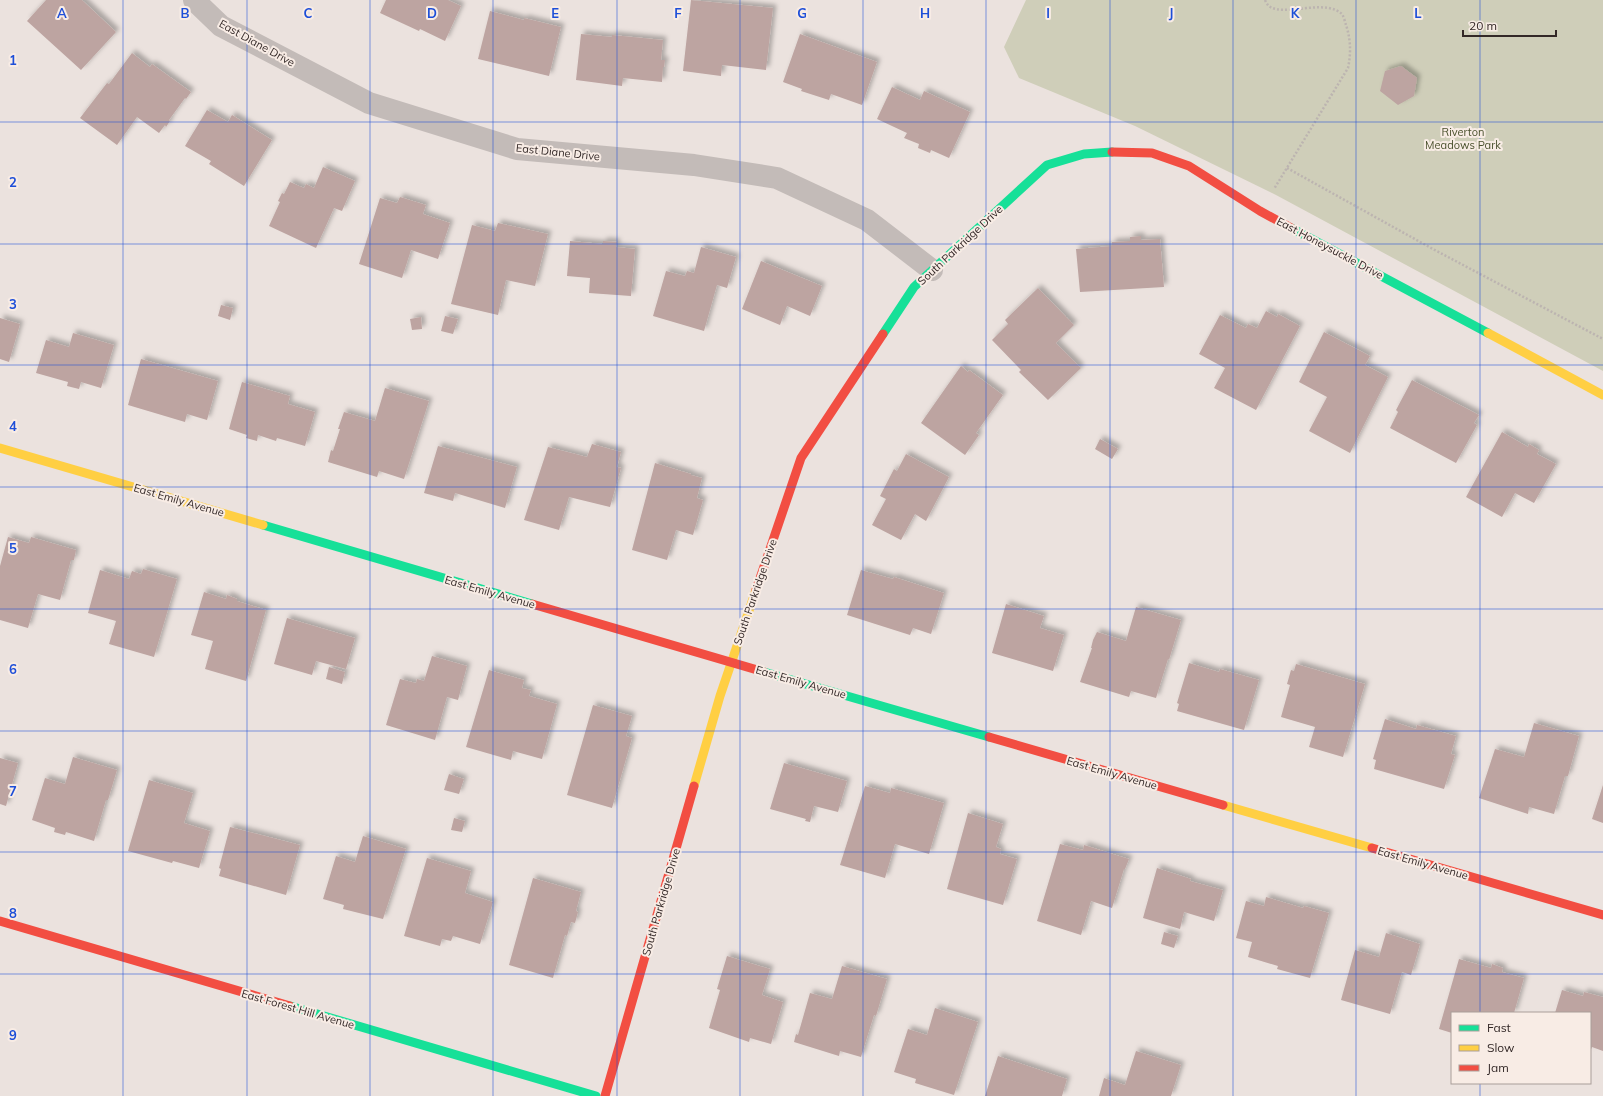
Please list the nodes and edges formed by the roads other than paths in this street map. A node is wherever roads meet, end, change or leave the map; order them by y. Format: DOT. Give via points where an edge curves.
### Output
graph roads {
  1 [pos="194,0"];
  2 [pos="1047,165"];
  3 [pos="932,270"];
  4 [pos="1603,395"];
  5 [pos="0,448"];
  6 [pos="731,662"];
  7 [pos="1603,915"];
  8 [pos="0,921"];
  9 [pos="596,1096"];
  10 [pos="605,1096"];
  1 -- 3 [label="street, East Diane Drive" via="221,26 369,103 517,149 694,165 777,178 867,220"];
  2 -- 3 [label="street, South Parkridge Drive"];
  2 -- 4 [label="street, East Honeysuckle Drive" via="1084,154 1122,151 1152,154 1189,166 1260,211"];
  3 -- 6 [label="street, South Parkridge Drive" via="914,288 801,458"];
  5 -- 6 [label="street, East Emily Avenue"];
  6 -- 7 [label="street, East Emily Avenue"];
  6 -- 10 [label="street, South Parkridge Drive"];
  8 -- 9 [label="street, East Forest Hill Avenue"];
}
